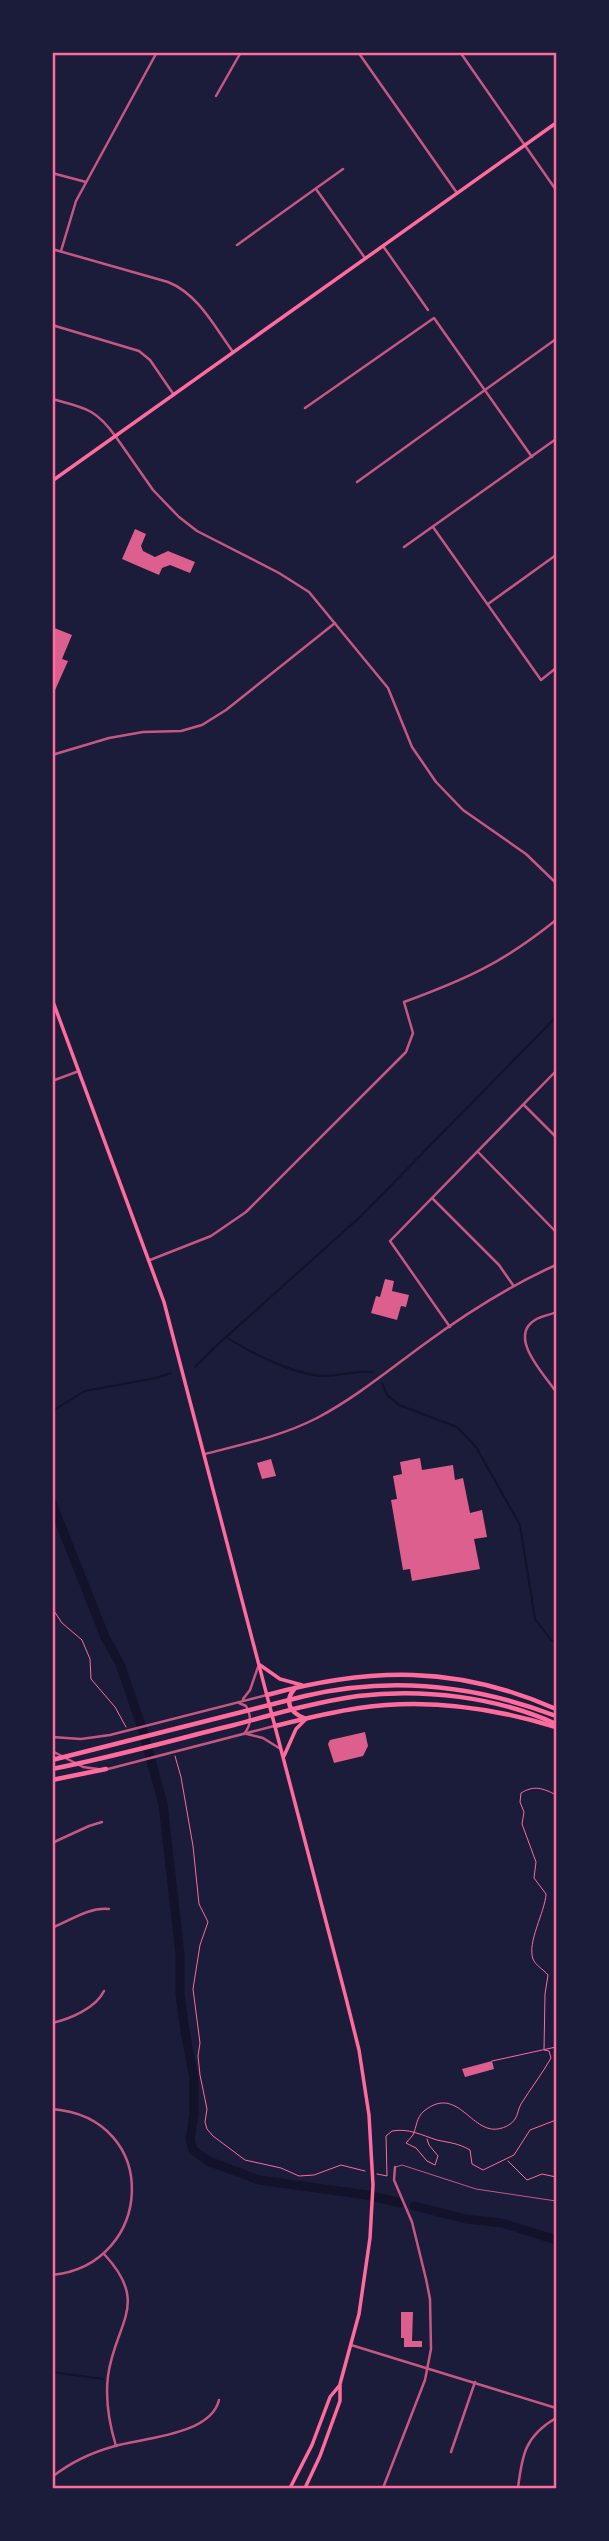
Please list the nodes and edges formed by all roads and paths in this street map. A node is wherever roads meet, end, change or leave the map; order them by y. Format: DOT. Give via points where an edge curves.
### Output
graph roads {
  1 [pos="158,52"];
  2 [pos="241,52"];
  3 [pos="358,52"];
  4 [pos="460,52"];
  5 [pos="216,96"];
  6 [pos="556,123"];
  7 [pos="526,145"];
  8 [pos="343,169"];
  9 [pos="52,173"];
  10 [pos="86,182"];
  11 [pos="316,188"];
  12 [pos="556,190"];
  13 [pos="457,193"];
  14 [pos="237,245"];
  15 [pos="383,246"];
  16 [pos="52,249"];
  17 [pos="61,251"];
  18 [pos="365,258"];
  19 [pos="428,310"];
  20 [pos="52,325"];
  21 [pos="556,340"];
  22 [pos="233,352"];
  23 [pos="485,391"];
  24 [pos="175,396"];
  25 [pos="52,399"];
  26 [pos="305,408"];
  27 [pos="116,437"];
  28 [pos="556,439"];
  29 [pos="532,457"];
  30 [pos="52,481"];
  31 [pos="357,482"];
  32 [pos="433,527"];
  33 [pos="404,547"];
  34 [pos="556,555"];
  35 [pos="487,604"];
  36 [pos="335,623"];
  37 [pos="556,668"];
  38 [pos="52,755"];
  39 [pos="556,883"];
  40 [pos="556,920"];
  41 [pos="52,999"];
  42 [pos="79,1071"];
  43 [pos="556,1071"];
  44 [pos="52,1081"];
  45 [pos="524,1105"];
  46 [pos="556,1137"];
  47 [pos="477,1152"];
  48 [pos="432,1198"];
  49 [pos="556,1231"];
  50 [pos="150,1261"];
  51 [pos="556,1265"];
  52 [pos="513,1285"];
  53 [pos="556,1312"];
  54 [pos="450,1327"];
  55 [pos="556,1392"];
  56 [pos="205,1454"];
  57 [pos="52,1608"];
  58 [pos="259,1664"];
  59 [pos="299,1686"];
  60 [pos="267,1695"];
  61 [pos="242,1700"];
  62 [pos="236,1703"];
  63 [pos="556,1709"];
  64 [pos="556,1716"];
  65 [pos="307,1718"];
  66 [pos="275,1726"];
  67 [pos="556,1726"];
  68 [pos="129,1732"];
  69 [pos="244,1734"];
  70 [pos="52,1737"];
  71 [pos="281,1750"];
  72 [pos="52,1751"];
  73 [pos="175,1756"];
  74 [pos="284,1758"];
  75 [pos="52,1760"];
  76 [pos="52,1769"];
  77 [pos="106,1769"];
  78 [pos="52,1780"];
  79 [pos="556,1795"];
  80 [pos="102,1822"];
  81 [pos="52,1843"];
  82 [pos="109,1909"];
  83 [pos="52,1928"];
  84 [pos="104,1991"];
  85 [pos="52,2023"];
  86 [pos="556,2047"];
  87 [pos="544,2050"];
  88 [pos="492,2061"];
  89 [pos="52,2109"];
  90 [pos="556,2120"];
  91 [pos="414,2131"];
  92 [pos="427,2136"];
  93 [pos="507,2159"];
  94 [pos="395,2167"];
  95 [pos="556,2177"];
  96 [pos="556,2201"];
  97 [pos="104,2254"];
  98 [pos="52,2275"];
  99 [pos="351,2345"];
  100 [pos="428,2368"];
  101 [pos="475,2382"];
  102 [pos="340,2384"];
  103 [pos="219,2400"];
  104 [pos="556,2408"];
  105 [pos="556,2418"];
  106 [pos="116,2446"];
  107 [pos="451,2452"];
  108 [pos="53,2476"];
  109 [pos="290,2488"];
  110 [pos="305,2488"];
  111 [pos="383,2488"];
  112 [pos="518,2488"];
  1 -- 10 [label="street"];
  2 -- 5 [label="street"];
  3 -- 13 [label="street"];
  4 -- 7 [label="street"];
  6 -- 7 [label="main road"];
  7 -- 12 [label="street"];
  7 -- 13 [label="main road"];
  8 -- 11 [label="street"];
  9 -- 10 [label="street"];
  10 -- 17 [label="street"];
  11 -- 14 [label="street"];
  11 -- 18 [label="street"];
  13 -- 15 [label="main road"];
  15 -- 18 [label="main road"];
  15 -- 19 [label="street"];
  16 -- 17 [label="street"];
  17 -- 22 [label="street" via="179,287 200,306"];
  18 -- 22 [label="main road"];
  20 -- 24 [label="street" via="139,351"];
  21 -- 23 [label="street"];
  22 -- 24 [label="main road"];
  23 -- 26 [label="street" via="434,318"];
  23 -- 29 [label="street"];
  23 -- 31 [label="street"];
  24 -- 27 [label="main road"];
  25 -- 27 [label="street" via="100,416"];
  27 -- 30 [label="main road"];
  27 -- 36 [label="street" via="178,517 304,588"];
  28 -- 29 [label="street"];
  29 -- 32 [label="street"];
  32 -- 33 [label="street"];
  32 -- 35 [label="street"];
  34 -- 35 [label="street"];
  35 -- 37 [label="street" via="541,680"];
  36 -- 38 [label="street" via="202,725 117,736"];
  36 -- 39 [label="street" via="387,688 412,747 436,782 463,810 526,854"];
  40 -- 50 [label="street" via="486,969 404,1002 413,1025 406,1052 246,1212 195,1244"];
  41 -- 42 [label="main road"];
  42 -- 44 [label="street"];
  42 -- 50 [label="main road"];
  43 -- 45 [label="street"];
  45 -- 46 [label="street"];
  45 -- 47 [label="street"];
  47 -- 48 [label="street"];
  47 -- 49 [label="street"];
  48 -- 52 [label="street"];
  48 -- 54 [label="street" via="390,1241"];
  50 -- 56 [label="main road"];
  51 -- 52 [label="street"];
  52 -- 54 [label="street"];
  53 -- 55 [label="street" via="529,1325 525,1342"];
  54 -- 56 [label="street" via="320,1416 278,1435"];
  56 -- 58 [label="main road"];
  57 -- 68 [label="path" via="82,1640 90,1659 91,1679"];
  58 -- 59 [label="main road"];
  58 -- 60 [label="main road"];
  58 -- 61 [label="street"];
  59 -- 60 [label="highway"];
  59 -- 63 [label="highway" via="368,1675 424,1674 493,1686"];
  59 -- 65 [label="highway" via="290,1694 289,1707"];
  60 -- 61 [label="street"];
  60 -- 66 [label="main road"];
  61 -- 62 [label="street"];
  62 -- 69 [label="street" via="246,1706 251,1719"];
  62 -- 70 [label="street" via="110,1735"];
  64 -- 75 [label="highway" via="480,1692 425,1685 369,1685 305,1696"];
  65 -- 66 [label="highway"];
  65 -- 67 [label="highway" via="361,1707 424,1704"];
  65 -- 74 [label="main road" via="296,1728"];
  66 -- 69 [label="street"];
  66 -- 71 [label="main road"];
  67 -- 76 [label="highway" via="495,1704 425,1693 360,1696"];
  69 -- 71 [label="street" via="263,1738"];
  69 -- 77 [label="street"];
  71 -- 74 [label="main road"];
  72 -- 77 [label="street" via="83,1767"];
  73 -- 91 [label="path" via="200,1904 208,1922 193,1989 207,2129 245,2160 304,2177 341,2165 385,2177 388,2132"];
  74 -- 99 [label="main road" via="359,2050 371,2144 371,2221"];
  77 -- 78 [label="highway"];
  79 -- 87 [label="path" via="529,1788 521,1793 520,1802 522,1824 536,1862 534,1878 546,1894 532,1956 548,1975"];
  80 -- 81 [label="street"];
  82 -- 83 [label="street" via="90,1910"];
  84 -- 85 [label="street" via="99,2000 75,2015"];
  86 -- 87 [label="path"];
  87 -- 88 [label="path"];
  87 -- 91 [label="path" via="551,2058 515,2120 505,2127 490,2130 458,2107 442,2103 422,2112"];
  89 -- 97 [label="street" via="80,2114 102,2125 128,2161 132,2183 128,2216"];
  90 -- 93 [label="path" via="530,2130"];
  91 -- 92 [label="path"];
  91 -- 92 [label="path" via="406,2143 435,2165 438,2156"];
  92 -- 93 [label="path" via="470,2150 472,2164 483,2170"];
  93 -- 95 [label="path" via="527,2180 542,2174"];
  94 -- 96 [label="lane" via="402,2165 476,2189"];
  94 -- 100 [label="street" via="394,2180 412,2222 426,2279 431,2332"];
  97 -- 98 [label="street" via="79,2270"];
  97 -- 106 [label="street" via="121,2276 128,2301 108,2376 107,2405"];
  99 -- 100 [label="street"];
  99 -- 102 [label="main road"];
  100 -- 101 [label="street"];
  100 -- 111 [label="street"];
  101 -- 104 [label="street"];
  101 -- 107 [label="street"];
  102 -- 109 [label="main road"];
  102 -- 110 [label="main road" via="335,2416"];
  103 -- 106 [label="street" via="213,2413 183,2431"];
  105 -- 112 [label="street" via="527,2444"];
  106 -- 108 [label="street"];
}
